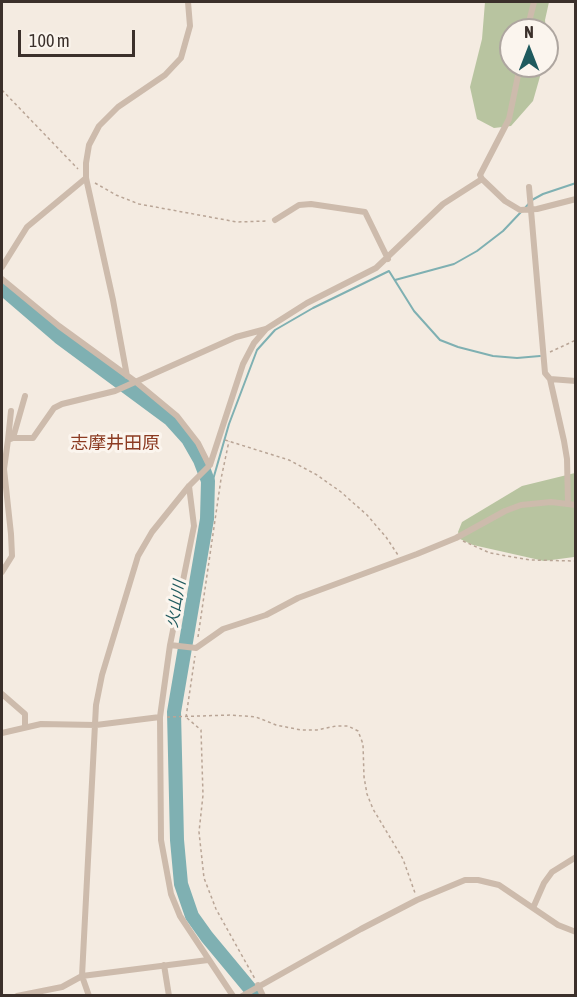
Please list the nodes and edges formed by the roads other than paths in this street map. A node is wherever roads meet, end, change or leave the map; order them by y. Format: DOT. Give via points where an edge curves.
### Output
graph roads {
  1 [pos="188,2"];
  2 [pos="534,2"];
  3 [pos="530,18"];
  4 [pos="518,78"];
  5 [pos="86,178"];
  6 [pos="482,179"];
  7 [pos="529,187"];
  8 [pos="576,198"];
  9 [pos="531,210"];
  10 [pos="276,220"];
  11 [pos="388,259"];
  12 [pos="2,267"];
  13 [pos="2,279"];
  14 [pos="266,329"];
  15 [pos="127,376"];
  16 [pos="550,379"];
  17 [pos="576,381"];
  18 [pos="136,382"];
  19 [pos="25,396"];
  20 [pos="11,411"];
  21 [pos="10,439"];
  22 [pos="210,465"];
  23 [pos="3,469"];
  24 [pos="189,486"];
  25 [pos="568,504"];
  26 [pos="576,505"];
  27 [pos="2,572"];
  28 [pos="173,646"];
  29 [pos="2,694"];
  30 [pos="162,717"];
  31 [pos="96,725"];
  32 [pos="25,727"];
  33 [pos="2,732"];
  34 [pos="576,857"];
  35 [pos="533,908"];
  36 [pos="576,932"];
  37 [pos="208,960"];
  38 [pos="164,965"];
  39 [pos="82,976"];
  40 [pos="257,986"];
  41 [pos="17,996"];
  42 [pos="89,996"];
  43 [pos="168,996"];
  44 [pos="233,996"];
  45 [pos="242,996"];
  46 [pos="263,996"];
  1 -- 5 [label="street" via="190,26 182,58 165,75 117,107 99,126 89,145"];
  2 -- 3 [label="street"];
  4 -- 6 [label="street" via="509,119 480,175"];
  5 -- 12 [label="street" via="27,227"];
  5 -- 15 [label="street"];
  6 -- 9 [label="street" via="514,208"];
  6 -- 11 [label="street" via="443,204"];
  7 -- 9 [label="street"];
  8 -- 9 [label="street"];
  9 -- 16 [label="street" via="545,373"];
  10 -- 11 [label="street" via="299,205 365,212"];
  11 -- 14 [label="street"];
  13 -- 15 [label="street"];
  14 -- 18 [label="street" via="236,337"];
  14 -- 22 [label="street" via="243,364"];
  15 -- 18 [label="street"];
  16 -- 17 [label="street"];
  16 -- 25 [label="street" via="567,459"];
  18 -- 21 [label="street" via="62,404 54,408 33,438"];
  18 -- 22 [label="street" via="177,416"];
  19 -- 21 [label="street"];
  20 -- 21 [label="street"];
  21 -- 23 [label="street"];
  22 -- 24 [label="street"];
  23 -- 27 [label="street" via="12,556"];
  24 -- 28 [label="street" via="194,526"];
  24 -- 31 [label="street" via="138,556 102,675"];
  25 -- 26 [label="street"];
  25 -- 28 [label="street" via="521,506 456,538 223,629 194,648"];
  28 -- 30 [label="street"];
  29 -- 32 [label="street" via="25,714"];
  30 -- 31 [label="street"];
  30 -- 37 [label="street" via="159,803 165,869 180,916"];
  31 -- 32 [label="street"];
  31 -- 39 [label="street"];
  32 -- 33 [label="street"];
  34 -- 35 [label="street" via="552,872"];
  35 -- 36 [label="street"];
  35 -- 40 [label="street" via="499,885 465,880 417,900"];
  37 -- 38 [label="street"];
  37 -- 44 [label="street"];
  38 -- 39 [label="street"];
  38 -- 43 [label="street"];
  39 -- 41 [label="street" via="62,987"];
  39 -- 42 [label="street"];
  40 -- 45 [label="street"];
  40 -- 46 [label="street"];
}
